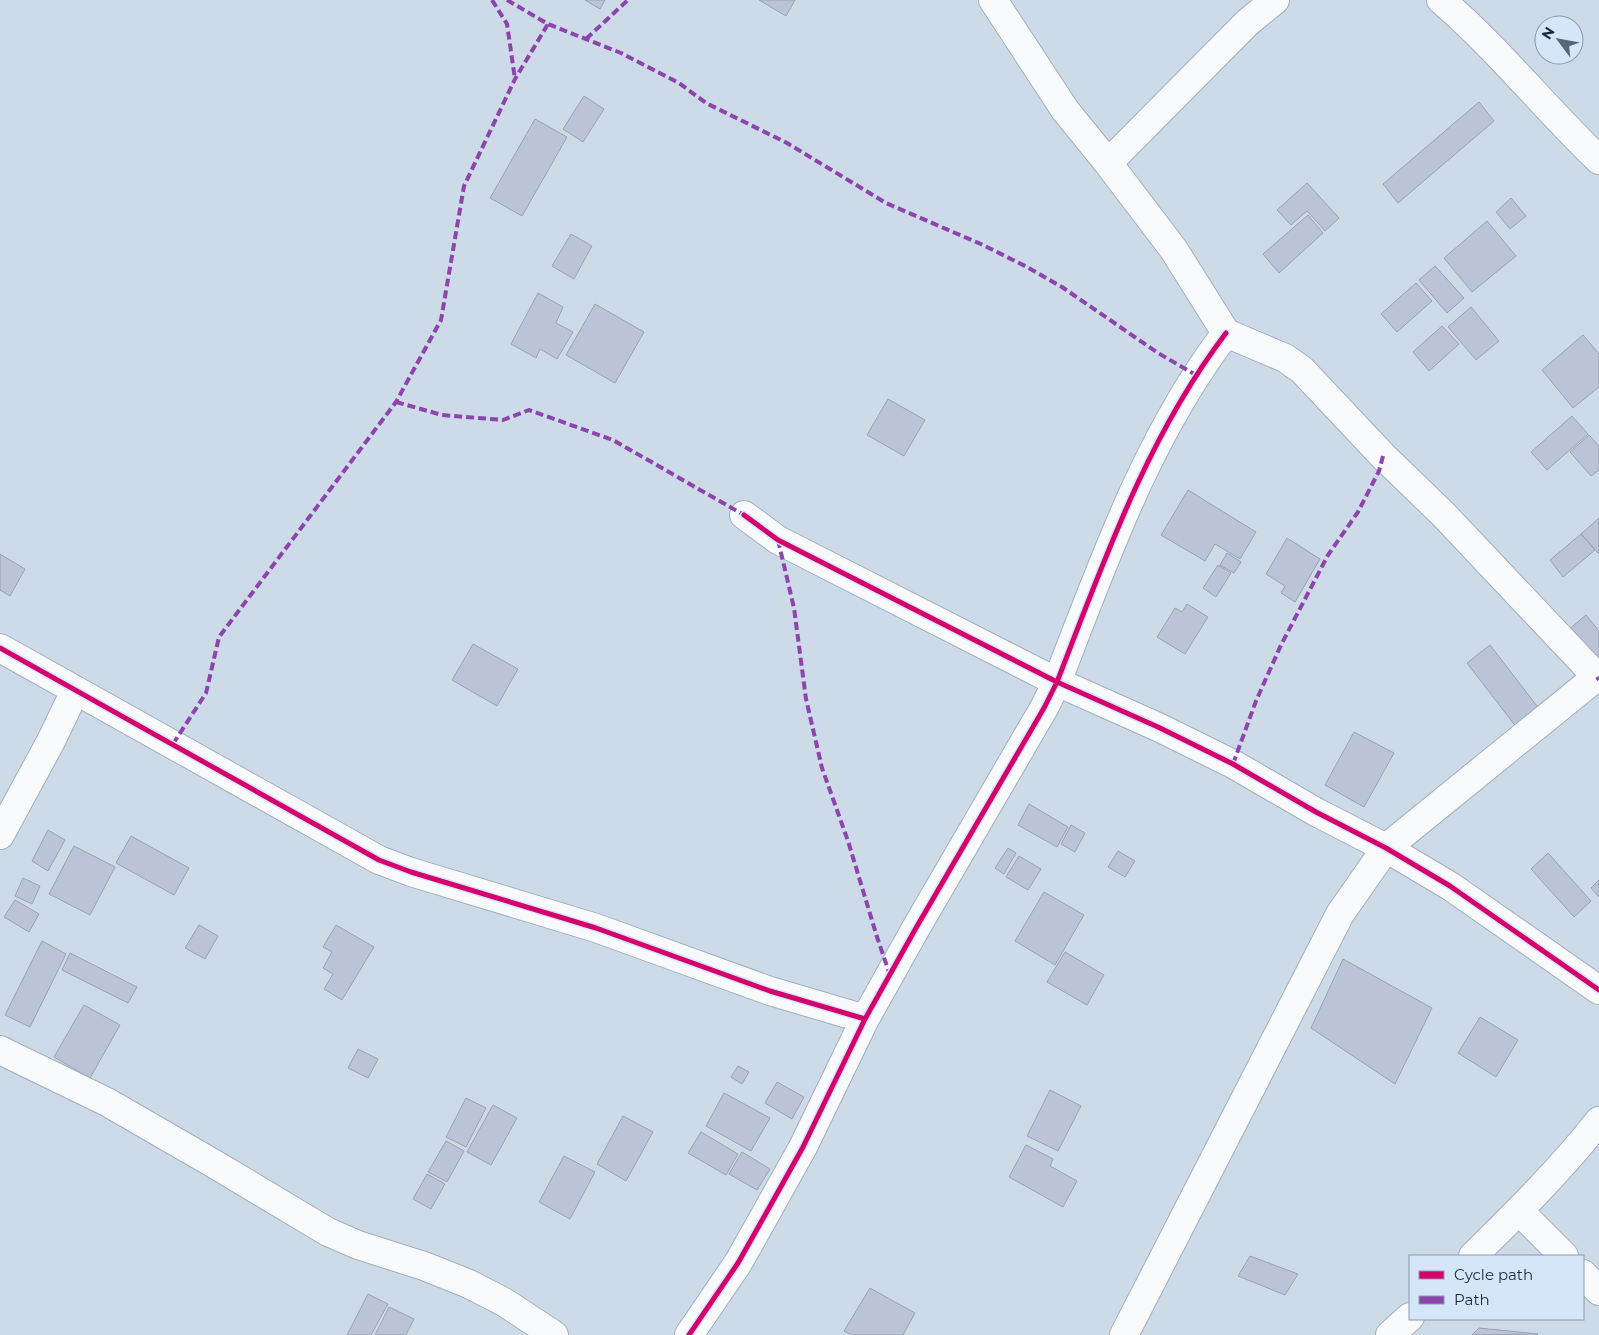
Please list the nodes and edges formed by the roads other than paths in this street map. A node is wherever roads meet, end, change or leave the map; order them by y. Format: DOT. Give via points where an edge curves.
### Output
graph roads {
  1 [pos="993,0"];
  2 [pos="1275,0"];
  3 [pos="1441,0"];
  4 [pos="1599,160"];
  5 [pos="1108,163"];
  6 [pos="1226,333"];
  7 [pos="744,515"];
  8 [pos="0,648"];
  9 [pos="1598,676"];
  10 [pos="1057,682"];
  11 [pos="75,691"];
  12 [pos="0,835"];
  13 [pos="1386,848"];
  14 [pos="1599,990"];
  15 [pos="865,1020"];
  16 [pos="0,1050"];
  17 [pos="1599,1121"];
  18 [pos="1518,1211"];
  19 [pos="1474,1255"];
  20 [pos="1563,1255"];
  21 [pos="1584,1275"];
  22 [pos="1599,1290"];
  23 [pos="1409,1317"];
  24 [pos="554,1335"];
  25 [pos="689,1335"];
  26 [pos="1124,1335"];
  27 [pos="1390,1335"];
  1 -- 5 [label="street" via="1065,110"];
  2 -- 5 [label="street" via="1248,22"];
  3 -- 4 [label="street" via="1489,45"];
  5 -- 6 [label="street" via="1174,250"];
  6 -- 9 [label="street" via="1284,358 1302,370"];
  6 -- 10 [label="street" via="1196,375 1131,495"];
  7 -- 10 [label="street" via="778,540"];
  8 -- 11 [label="street"];
  9 -- 13 [label="street"];
  10 -- 13 [label="street" via="1233,764"];
  10 -- 15 [label="street"];
  11 -- 12 [label="street"];
  11 -- 15 [label="street" via="379,860 596,928 770,991"];
  13 -- 14 [label="street" via="1450,886"];
  13 -- 26 [label="street" via="1340,914"];
  15 -- 25 [label="street" via="765,1216 738,1263"];
  16 -- 24 [label="street" via="107,1102 328,1232 469,1284 504,1302"];
  17 -- 18 [label="street"];
  18 -- 19 [label="street"];
  18 -- 20 [label="street"];
  21 -- 22 [label="street"];
  23 -- 27 [label="street"];
}
